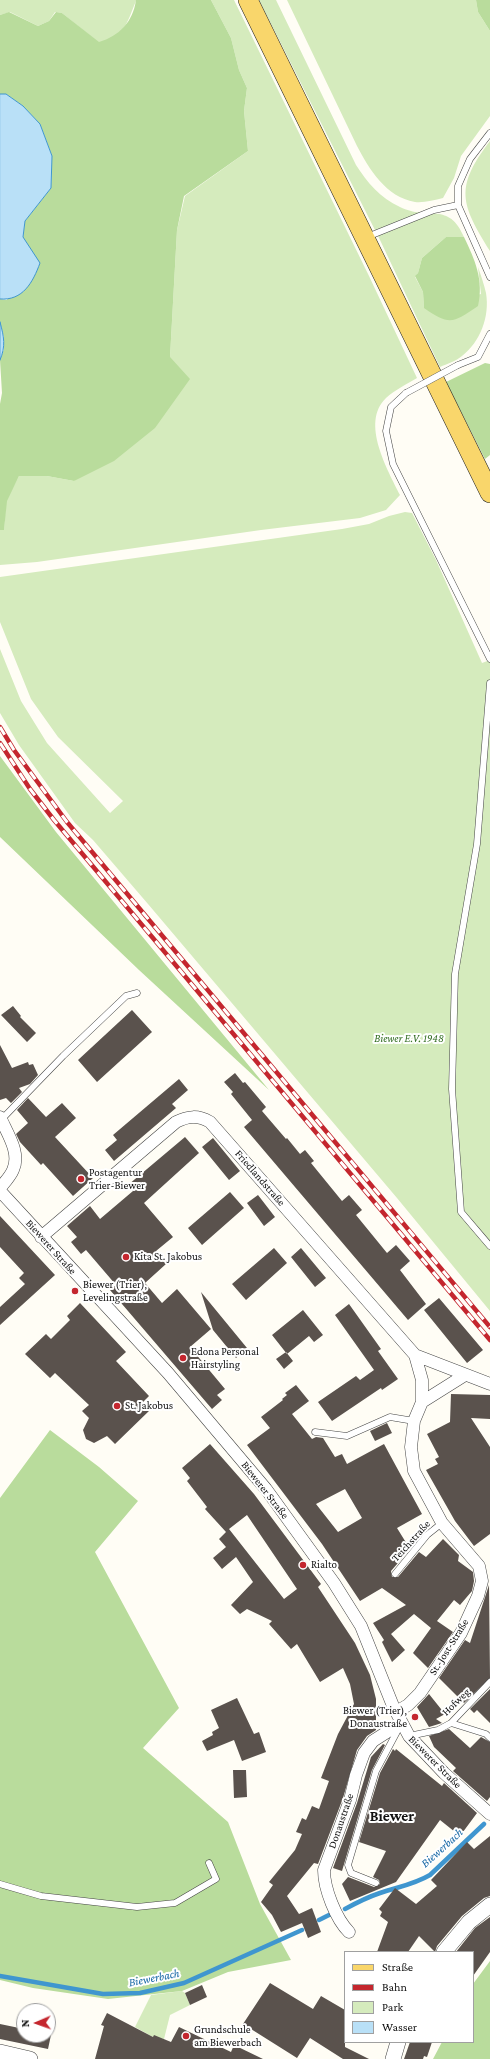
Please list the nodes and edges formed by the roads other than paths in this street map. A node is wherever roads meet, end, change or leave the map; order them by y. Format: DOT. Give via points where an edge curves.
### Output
graph roads {
  1 [pos="248,0"];
  2 [pos="490,133"];
  3 [pos="458,205"];
  4 [pos="364,238"];
  5 [pos="490,277"];
  6 [pos="490,334"];
  7 [pos="490,493"];
  8 [pos="490,659"];
  9 [pos="490,684"];
  10 [pos="137,993"];
  11 [pos="1,1118"];
  12 [pos="0,1189"];
  13 [pos="41,1237"];
  14 [pos="490,1246"];
  15 [pos="415,1355"];
  16 [pos="465,1375"];
  17 [pos="490,1384"];
  18 [pos="422,1402"];
  19 [pos="414,1421"];
  20 [pos="315,1432"];
  21 [pos="442,1523"];
  22 [pos="395,1574"];
  23 [pos="490,1682"];
  24 [pos="399,1718"];
  25 [pos="451,1723"];
  26 [pos="409,1736"];
  27 [pos="490,1738"];
  28 [pos="490,1814"];
  29 [pos="209,1863"];
  30 [pos="376,1883"];
  31 [pos="0,1884"];
  32 [pos="490,1905"];
  33 [pos="345,1928"];
  34 [pos="445,1951"];
  35 [pos="398,2043"];
  36 [pos="0,2052"];
  37 [pos="30,2059"];
  38 [pos="393,2059"];
  1 -- 4 [label="main road"];
  2 -- 3 [label="lane" via="470,159 458,186"];
  3 -- 4 [label="lane" via="428,212"];
  3 -- 5 [label="lane"];
  4 -- 7 [label="main road"];
  6 -- 8 [label="lane, bridge" via="478,357 406,393 391,407 386,431 393,464"];
  9 -- 14 [label="lane" via="477,844 455,974 452,1089 461,1212"];
  10 -- 11 [label="lane" via="126,996"];
  11 -- 12 [label="street" via="16,1160 13,1171"];
  12 -- 13 [label="street, Biewerer Straße"];
  13 -- 15 [label="street, Friedlandstraße" via="176,1122 184,1117 201,1117 210,1122"];
  13 -- 24 [label="street, Biewerer Straße" via="168,1373 266,1489 334,1583 361,1626"];
  15 -- 16 [label="street, Friedlandstraße"];
  15 -- 18 [label="street, St.-Jost-Straße" via="422,1380"];
  16 -- 17 [label="street"];
  16 -- 18 [label="street"];
  18 -- 19 [label="street, St.-Jost-Straße"];
  19 -- 20 [label="lane" via="390,1417 347,1436"];
  19 -- 21 [label="street, St.-Jost-Straße" via="411,1447 414,1471"];
  21 -- 22 [label="lane, Teichstraße" via="427,1535"];
  21 -- 24 [label="street, St.-Jost-Straße" via="479,1566 482,1580 478,1596 461,1633 420,1693"];
  23 -- 25 [label="lane, Hofweg"];
  24 -- 26 [label="street, Biewerer Straße"];
  24 -- 30 [label="lane" via="376,1771 348,1865 351,1873"];
  24 -- 33 [label="street, Donaustraße" via="364,1753 324,1870 324,1882"];
  25 -- 26 [label="lane, Hofweg" via="438,1730"];
  25 -- 27 [label="lane" via="486,1734"];
  26 -- 28 [label="street, Biewerer Straße" via="444,1773"];
  29 -- 31 [label="lane" via="216,1879 175,1903 137,1908 41,1896"];
  32 -- 34 [label="street" via="469,1922"];
  35 -- 38 [label="street"];
  36 -- 37 [label="street"];
}
